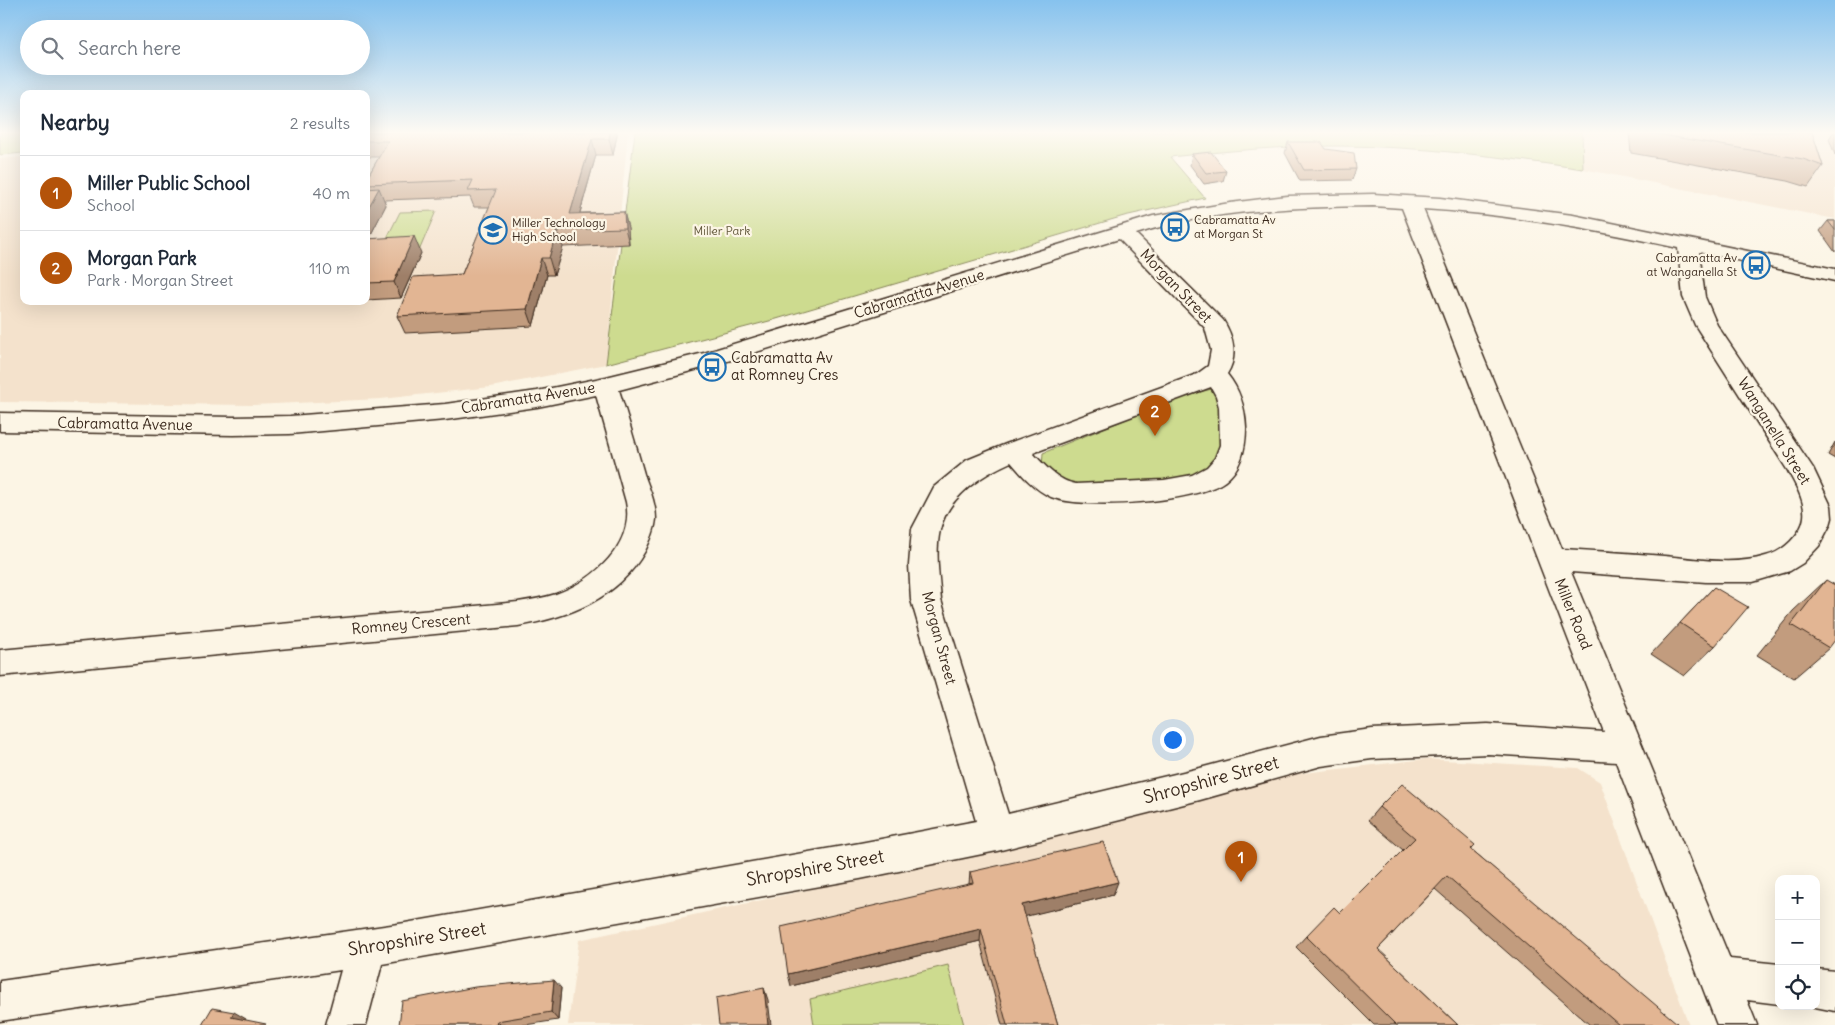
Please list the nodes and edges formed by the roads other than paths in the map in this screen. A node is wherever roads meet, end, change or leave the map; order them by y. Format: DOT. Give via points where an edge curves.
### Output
graph roads {
  1 [pos="1410,202"];
  2 [pos="1122,231"];
  3 [pos="1688,244"];
  4 [pos="1835,275"];
  5 [pos="1213,375"];
  6 [pos="606,385"];
  7 [pos="0,422"];
  8 [pos="1015,450"];
  9 [pos="1551,559"];
  10 [pos="0,663"];
  11 [pos="1627,748"];
  12 [pos="997,834"];
  13 [pos="367,947"];
  14 [pos="1718,977"];
  15 [pos="1775,984"];
  16 [pos="1820,989"];
  17 [pos="1835,991"];
  18 [pos="0,1001"];
  19 [pos="346,1025"];
  20 [pos="1737,1025"];
  1 -- 2 [label="street, Cabramatta Avenue" via="1273,204 1206,212"];
  1 -- 3 [label="street, Cabramatta Avenue" via="1531,214"];
  1 -- 9 [label="street, Miller Road"];
  2 -- 5 [label="street, Morgan Street" via="1215,325 1223,348 1219,367"];
  2 -- 6 [label="street, Cabramatta Avenue" via="710,359"];
  3 -- 4 [label="street, Cabramatta Avenue"];
  3 -- 9 [label="street, Wanganella Street" via="1694,297 1706,326 1800,468 1818,516 1813,533 1802,547 1780,563 1754,570 1714,571"];
  5 -- 8 [label="street, Morgan Street"];
  5 -- 8 [label="street" via="1224,385 1231,399 1235,432 1233,451 1223,468 1210,479 1191,487 1105,493 1062,490 1044,479"];
  6 -- 7 [label="street, Cabramatta Avenue" via="445,412 290,425"];
  6 -- 10 [label="street, Romney Crescent" via="642,518 631,550 616,570 595,588 572,600 518,614"];
  8 -- 12 [label="street, Morgan Street" via="976,467 944,494 926,529 923,565 926,600"];
  9 -- 11 [label="street, Miller Road"];
  11 -- 12 [label="street, Shropshire Street" via="1488,739 1372,744 1329,750"];
  11 -- 14 [label="street, Miller Road"];
  12 -- 13 [label="street, Shropshire Street"];
  13 -- 18 [label="street, Shropshire Street"];
  13 -- 19 [label="street"];
  14 -- 15 [label="street"];
  14 -- 20 [label="street, Miller Road"];
  16 -- 17 [label="street"];
}
